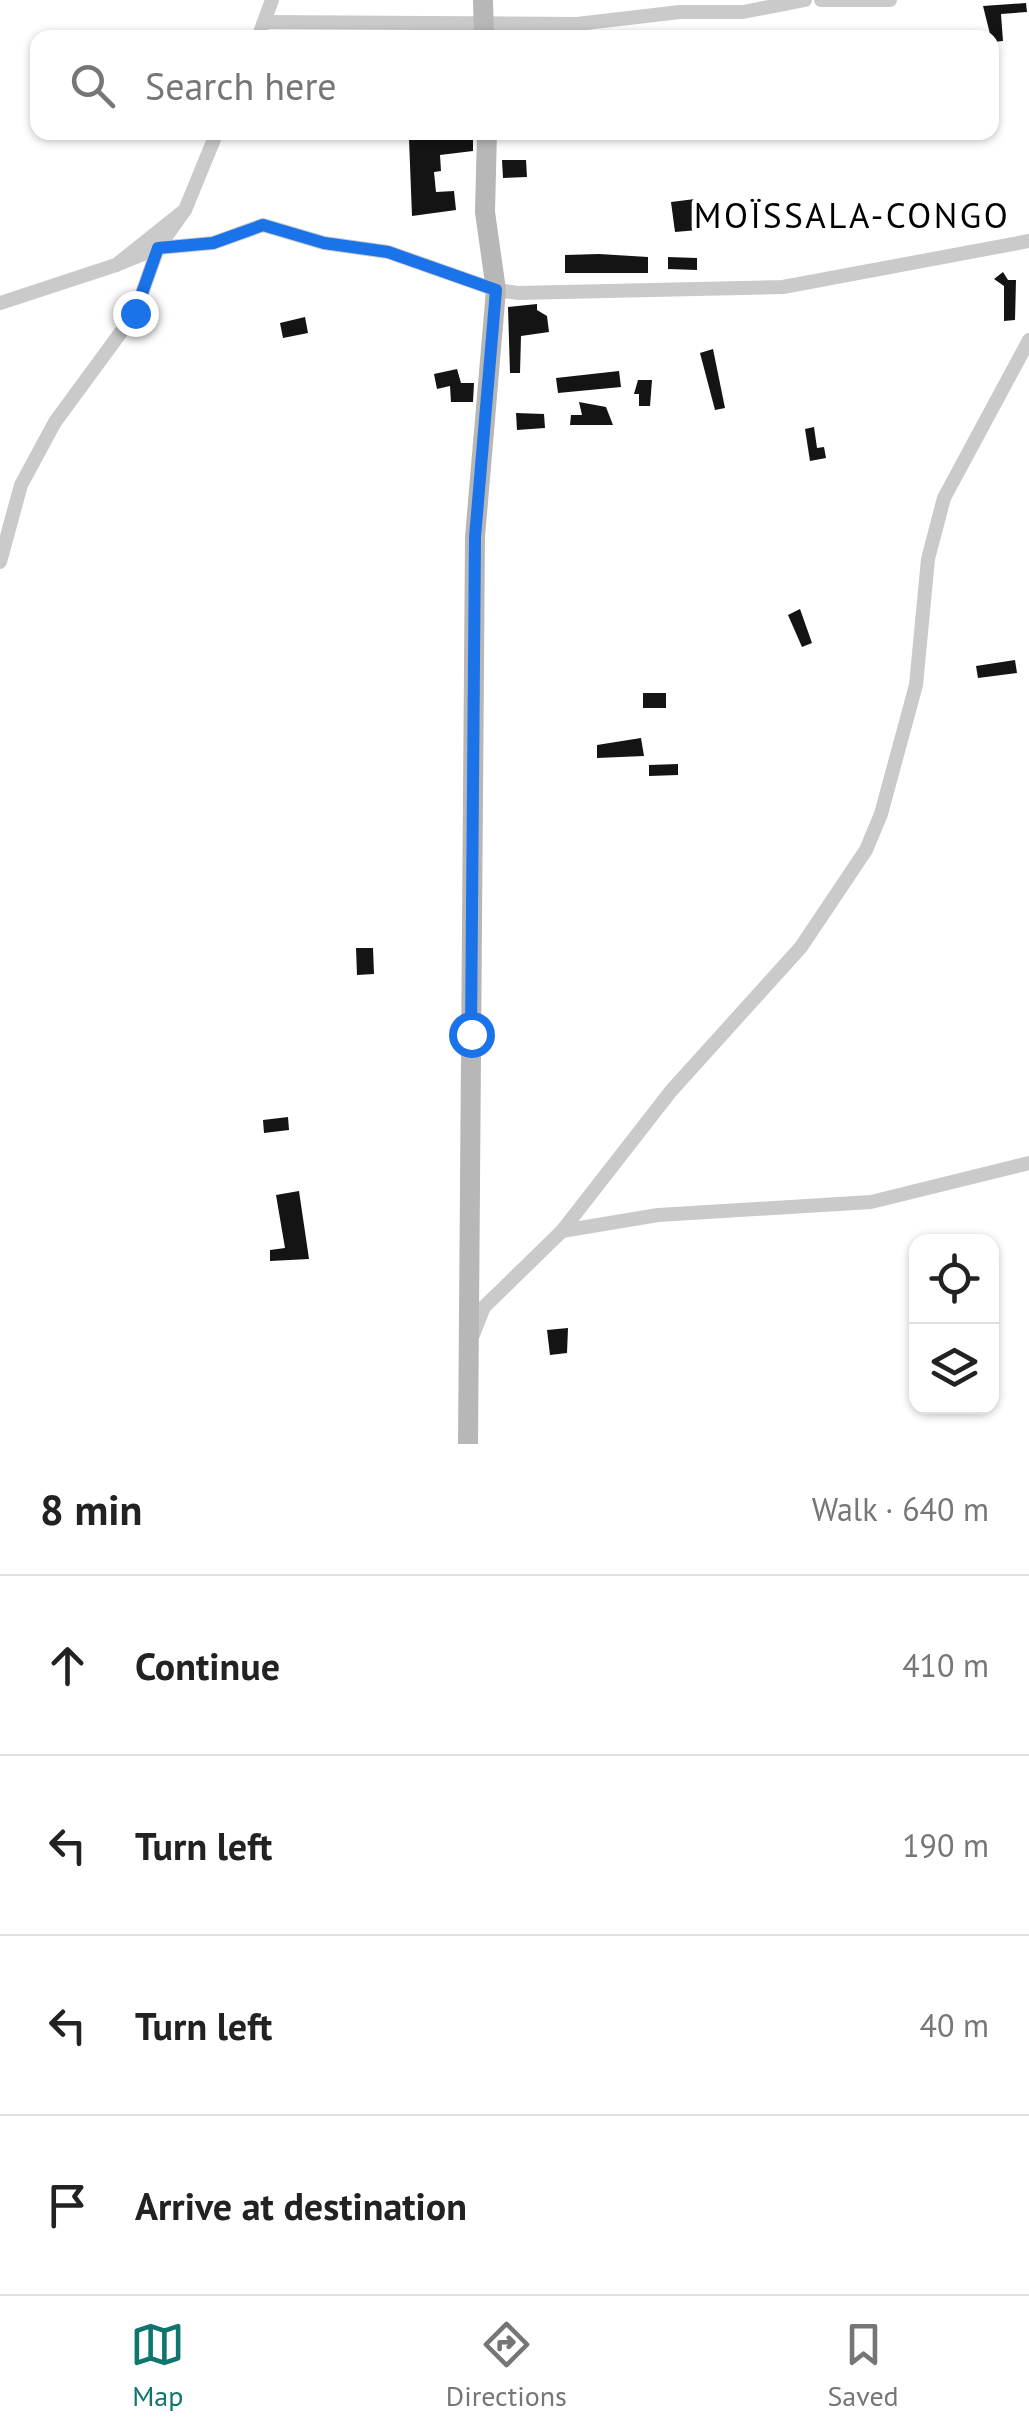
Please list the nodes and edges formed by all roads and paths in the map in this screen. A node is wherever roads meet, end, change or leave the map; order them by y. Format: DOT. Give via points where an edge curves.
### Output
graph roads {
  1 [pos="272,0"];
  2 [pos="482,0"];
  3 [pos="805,0"];
  4 [pos="820,0"];
  5 [pos="890,0"];
  6 [pos="264,22"];
  7 [pos="261,30"];
  8 [pos="440,30"];
  9 [pos="484,30"];
  10 [pos="510,30"];
  11 [pos="214,140"];
  12 [pos="487,140"];
  13 [pos="185,210"];
  14 [pos="1029,241"];
  15 [pos="158,248"];
  16 [pos="116,265"];
  17 [pos="496,290"];
  18 [pos="0,303"];
  19 [pos="1029,340"];
  20 [pos="0,562"];
  21 [pos="1029,1163"];
  22 [pos="562,1231"];
  23 [pos="469,1346"];
  24 [pos="468,1444"];
  1 -- 6 [label="street"];
  2 -- 9 [label="street"];
  3 -- 10 [label="street" via="742,12"];
  4 -- 5 [label="street"];
  6 -- 7 [label="street"];
  6 -- 8 [label="street"];
  11 -- 13 [label="street"];
  12 -- 17 [label="street" via="485,212"];
  13 -- 15 [label="street"];
  13 -- 16 [label="street"];
  14 -- 17 [label="street" via="784,287"];
  15 -- 16 [label="street"];
  15 -- 17 [label="street" via="213,243 263,225 388,252"];
  15 -- 20 [label="street" via="135,313 55,422 22,486"];
  16 -- 18 [label="street"];
  17 -- 23 [label="street" via="475,537"];
  19 -- 22 [label="street" via="939,514 916,685 866,850 801,946 671,1092"];
  21 -- 22 [label="street" via="871,1202 658,1215"];
  22 -- 23 [label="street" via="484,1306"];
  23 -- 24 [label="street"];
}
